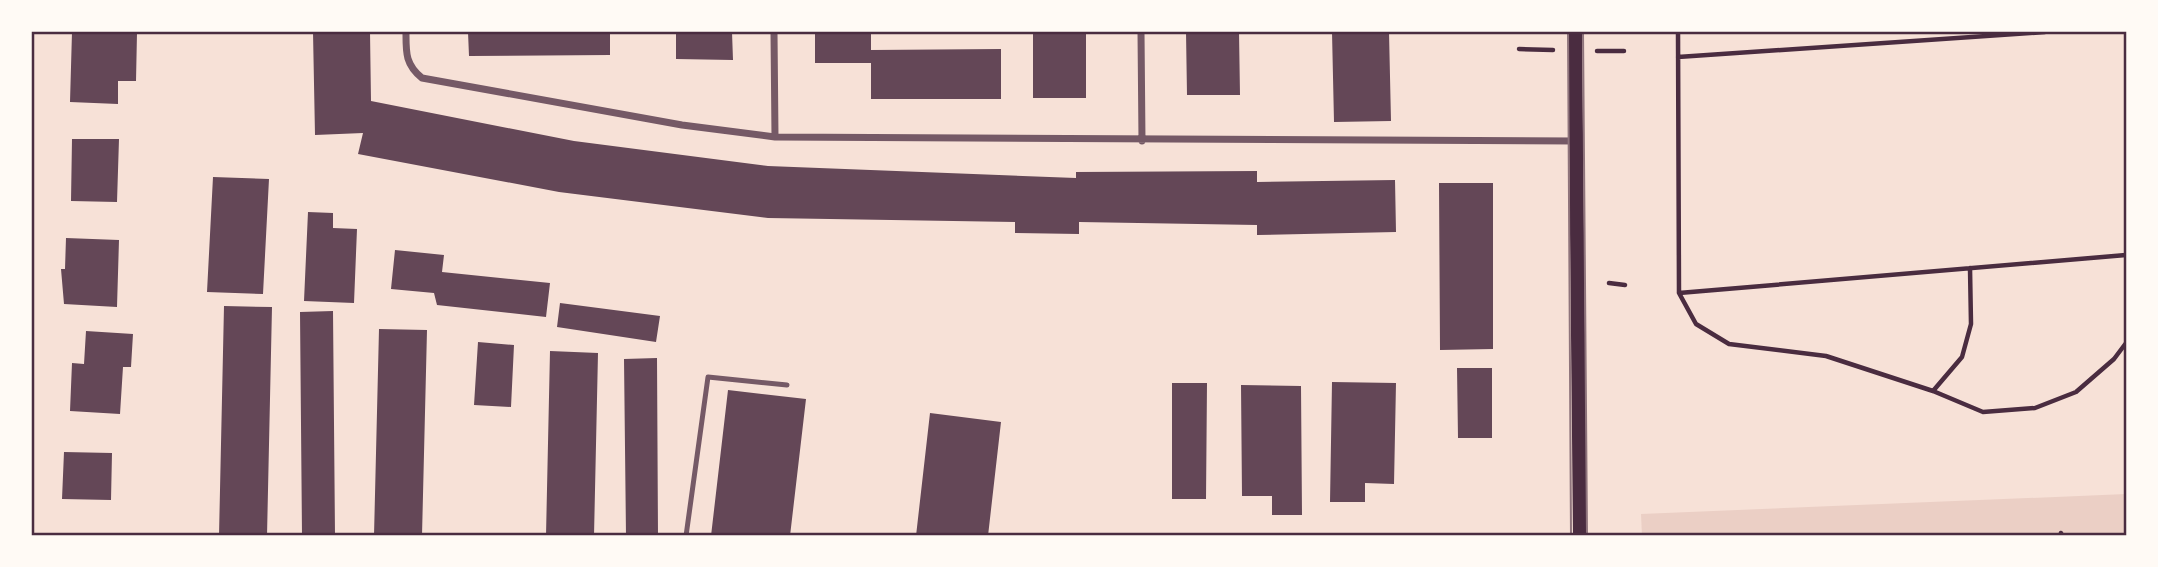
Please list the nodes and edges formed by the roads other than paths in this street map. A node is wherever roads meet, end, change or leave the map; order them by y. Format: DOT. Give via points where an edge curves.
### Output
graph roads {
  1 [pos="405,32"];
  2 [pos="774,32"];
  3 [pos="1141,32"];
  4 [pos="1575,32"];
  5 [pos="775,137"];
  6 [pos="1142,141"];
  7 [pos="1576,141"];
  8 [pos="787,385"];
  9 [pos="686,536"];
  10 [pos="1580,536"];
  1 -- 5 [label="street" via="406,58 422,78"];
  2 -- 5 [label="street"];
  3 -- 6 [label="street"];
  4 -- 7 [label="main road"];
  5 -- 6 [label="street"];
  6 -- 7 [label="street"];
  7 -- 10 [label="main road"];
  8 -- 9 [label="lane" via="708,377"];
}
